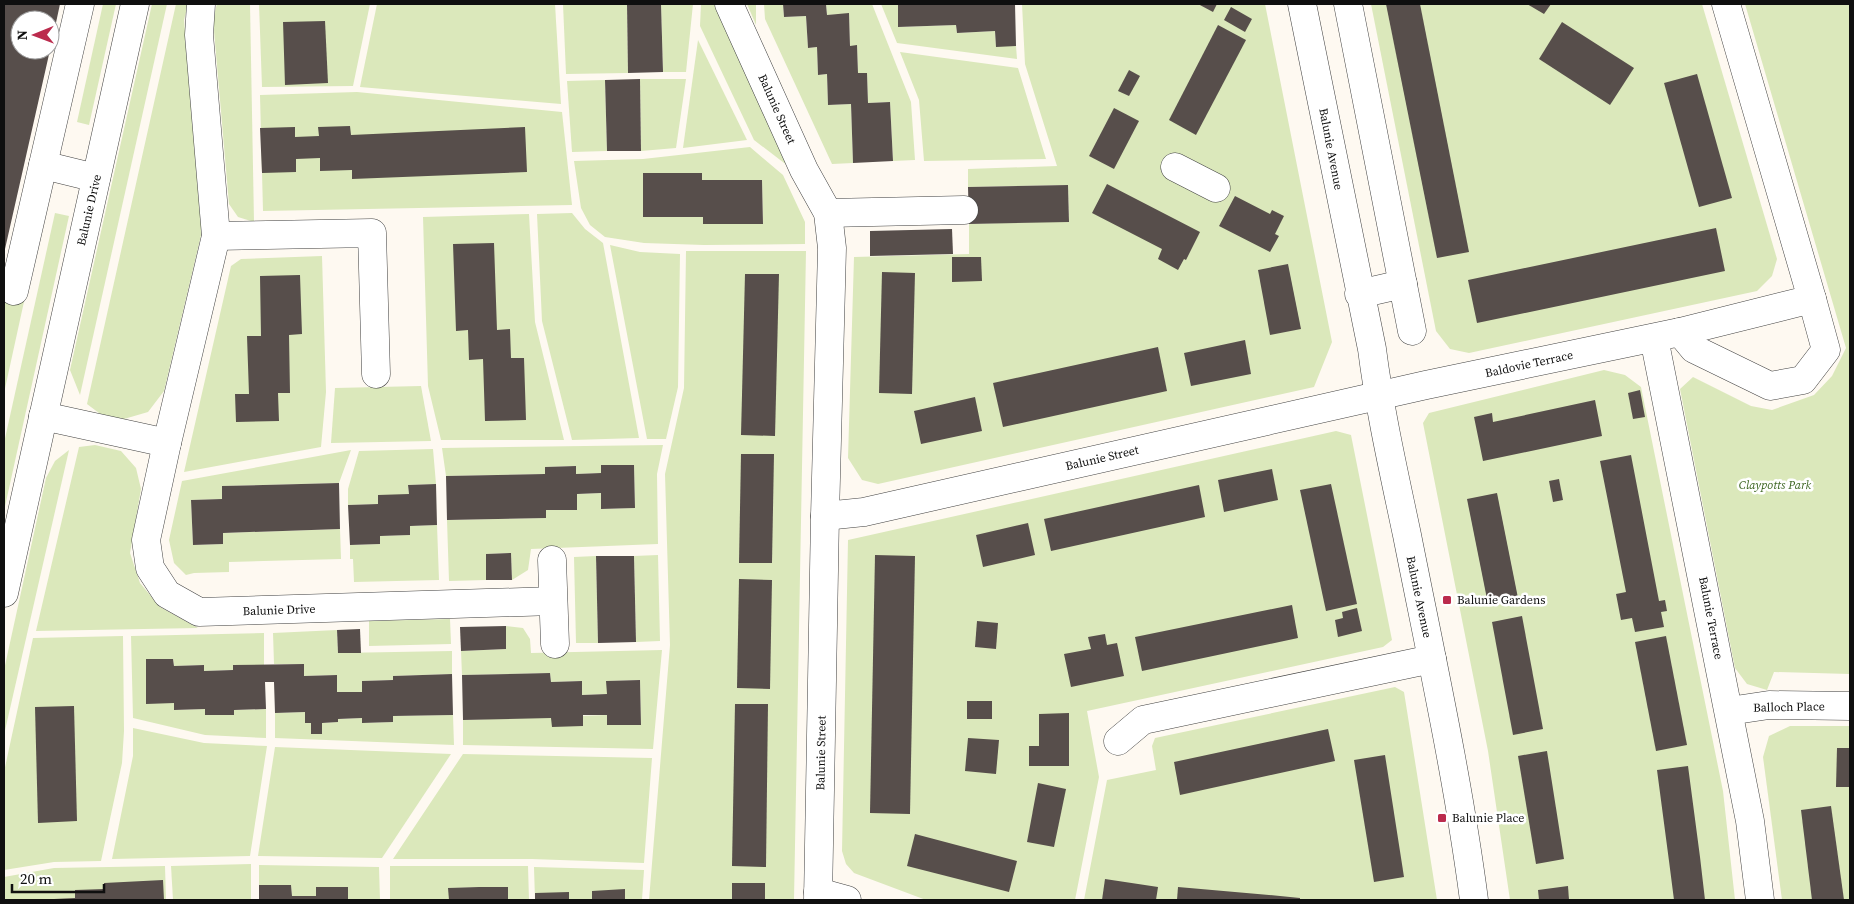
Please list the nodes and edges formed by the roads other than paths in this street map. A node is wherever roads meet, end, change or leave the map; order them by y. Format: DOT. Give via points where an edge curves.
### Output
graph roads {
  1 [pos="80,4"];
  2 [pos="135,4"];
  3 [pos="201,4"];
  4 [pos="729,4"];
  5 [pos="1302,4"];
  6 [pos="1348,4"];
  7 [pos="1726,4"];
  8 [pos="43,165"];
  9 [pos="1174,168"];
  10 [pos="96,178"];
  11 [pos="1216,188"];
  12 [pos="964,210"];
  13 [pos="828,213"];
  14 [pos="216,236"];
  15 [pos="1403,284"];
  16 [pos="14,291"];
  17 [pos="1359,294"];
  18 [pos="1812,300"];
  19 [pos="1412,331"];
  20 [pos="1667,335"];
  21 [pos="376,374"];
  22 [pos="1378,396"];
  23 [pos="43,416"];
  24 [pos="166,443"];
  25 [pos="825,516"];
  26 [pos="552,560"];
  27 [pos="4,593"];
  28 [pos="553,601"];
  29 [pos="555,644"];
  30 [pos="1432,659"];
  31 [pos="1850,706"];
  32 [pos="1729,711"];
  33 [pos="1118,741"];
  34 [pos="818,896"];
  35 [pos="847,900"];
  36 [pos="1474,900"];
  37 [pos="1760,900"];
  1 -- 8 [label="street"];
  2 -- 10 [label="street, Balunie Drive"];
  3 -- 14 [label="street, Balunie Drive" via="199,35"];
  4 -- 13 [label="street, Balunie Street" via="804,170"];
  5 -- 17 [label="street, Balunie Avenue"];
  6 -- 15 [label="street"];
  7 -- 18 [label="street"];
  8 -- 10 [label="street"];
  8 -- 16 [label="street"];
  9 -- 11 [label="street"];
  10 -- 23 [label="street, Balunie Drive"];
  12 -- 13 [label="street"];
  13 -- 25 [label="street, Balunie Street" via="832,248"];
  14 -- 21 [label="street" via="372,233"];
  14 -- 24 [label="street, Balunie Drive"];
  15 -- 17 [label="street"];
  15 -- 19 [label="street"];
  17 -- 22 [label="street, Balunie Avenue" via="1372,349"];
  18 -- 20 [label="street, Baldovie Terrace"];
  18 -- 20 [label="street" via="1826,350 1803,380 1770,386"];
  20 -- 22 [label="street, Baldovie Terrace"];
  20 -- 32 [label="street, Balunie Terrace"];
  22 -- 25 [label="street, Balunie Street" via="864,512"];
  22 -- 30 [label="street, Balunie Avenue"];
  23 -- 24 [label="street"];
  23 -- 27 [label="street, Balunie Drive"];
  24 -- 28 [label="street, Balunie Drive" via="146,540 150,568 167,594 199,612"];
  25 -- 34 [label="street, Balunie Street"];
  26 -- 28 [label="street"];
  28 -- 29 [label="street"];
  30 -- 33 [label="street" via="1143,720"];
  30 -- 36 [label="street, Balunie Avenue"];
  31 -- 32 [label="street, Balloch Place" via="1769,705"];
  32 -- 37 [label="street, Balunie Terrace" via="1750,821"];
  34 -- 35 [label="street"];
}
